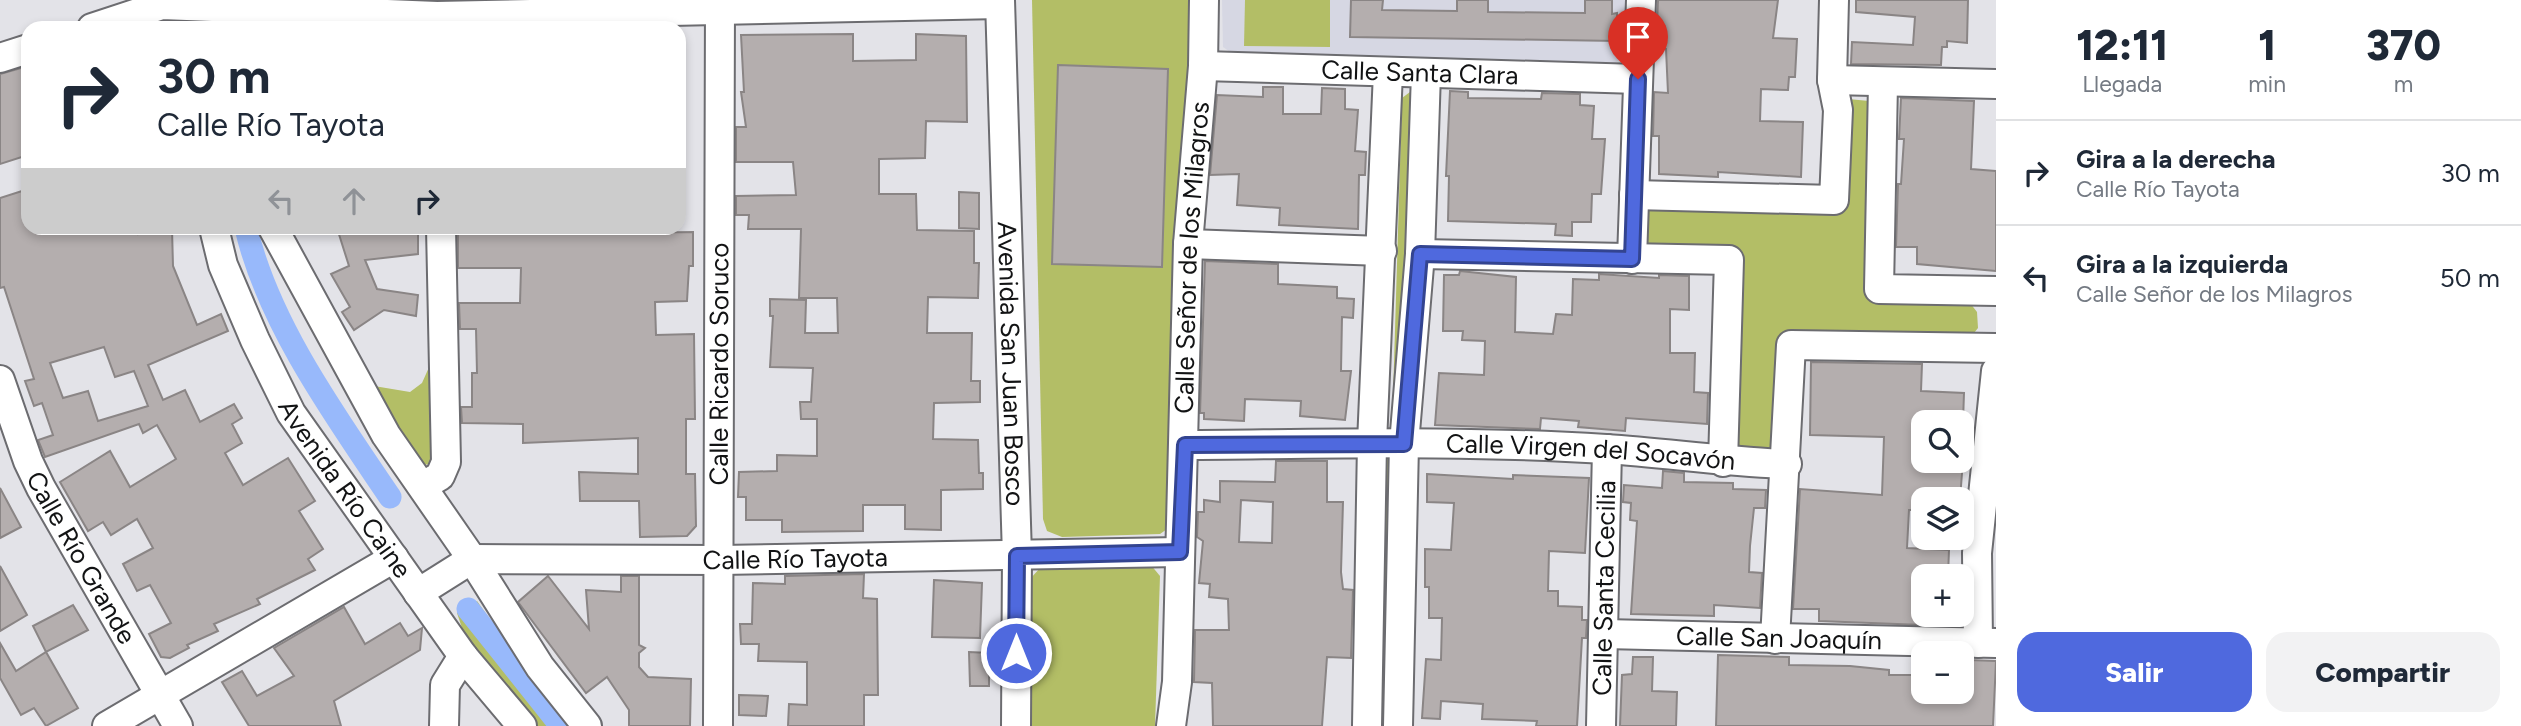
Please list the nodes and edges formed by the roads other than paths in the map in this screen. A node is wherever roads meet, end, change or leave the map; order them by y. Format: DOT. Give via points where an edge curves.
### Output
graph roads {
  1 [pos="1204,0"];
  2 [pos="1641,0"];
  3 [pos="1834,0"];
  4 [pos="1000,2"];
  5 [pos="720,5"];
  6 [pos="163,11"];
  7 [pos="226,12"];
  8 [pos="437,15"];
  9 [pos="121,21"];
  10 [pos="21,51"];
  11 [pos="0,58"];
  12 [pos="1203,66"];
  13 [pos="1388,72"];
  14 [pos="1426,73"];
  15 [pos="1638,79"];
  16 [pos="1832,80"];
  17 [pos="1883,83"];
  18 [pos="1996,83"];
  19 [pos="1634,195"];
  20 [pos="216,235"];
  21 [pos="276,235"];
  22 [pos="441,235"];
  23 [pos="1188,244"];
  24 [pos="1382,251"];
  25 [pos="1420,254"];
  26 [pos="1632,259"];
  27 [pos="1996,291"];
  28 [pos="1996,348"];
  29 [pos="1996,371"];
  30 [pos="0,380"];
  31 [pos="1372,443"];
  32 [pos="1404,444"];
  33 [pos="1185,445"];
  34 [pos="1607,449"];
  35 [pos="1723,462"];
  36 [pos="1787,464"];
  37 [pos="423,486"];
  38 [pos="1180,552"];
  39 [pos="1987,553"];
  40 [pos="1017,556"];
  41 [pos="394,558"];
  42 [pos="472,559"];
  43 [pos="721,561"];
  44 [pos="418,593"];
  45 [pos="1604,634"];
  46 [pos="1775,639"];
  47 [pos="1987,643"];
  48 [pos="463,656"];
  49 [pos="161,696"];
  50 [pos="107,726"];
  51 [pos="178,726"];
  52 [pos="444,726"];
  53 [pos="522,726"];
  54 [pos="587,726"];
  55 [pos="718,726"];
  56 [pos="1016,726"];
  57 [pos="1171,726"];
  58 [pos="1367,726"];
  59 [pos="1398,726"];
  60 [pos="1601,726"];
  1 -- 12 [label="street, Calle Señor de los Milagros"];
  2 -- 15 [label="street"];
  3 -- 16 [label="street"];
  4 -- 5 [label="street"];
  4 -- 40 [label="street, Avenida San Juan Bosco"];
  5 -- 8 [label="street"];
  5 -- 43 [label="street, Calle Ricardo Soruco"];
  6 -- 7 [label="street"];
  6 -- 9 [label="street"];
  7 -- 8 [label="street"];
  10 -- 11 [label="street"];
  12 -- 13 [label="street, Calle Santa Clara"];
  12 -- 23 [label="street, Calle Señor de los Milagros"];
  13 -- 14 [label="street, Calle Santa Clara"];
  13 -- 24 [label="street"];
  14 -- 15 [label="street, Calle Santa Clara"];
  14 -- 25 [label="street"];
  15 -- 19 [label="street"];
  16 -- 17 [label="street"];
  16 -- 19 [label="street" via="1838,110 1834,200"];
  17 -- 18 [label="street"];
  17 -- 27 [label="street" via="1879,289"];
  19 -- 26 [label="street"];
  20 -- 41 [label="street, Avenida Río Caine" via="223,265 291,413"];
  21 -- 37 [label="street" via="380,424"];
  22 -- 37 [label="street" via="446,462 440,476"];
  23 -- 24 [label="street"];
  23 -- 33 [label="street, Calle Señor de los Milagros"];
  24 -- 31 [label="street"];
  25 -- 26 [label="street"];
  25 -- 32 [label="street"];
  26 -- 35 [label="street" via="1729,260"];
  28 -- 36 [label="street" via="1791,345"];
  29 -- 39 [label="street"];
  30 -- 49 [label="street, Calle Río Grande" via="41,488"];
  31 -- 32 [label="street, Calle Virgen del Socavón"];
  31 -- 33 [label="street, Calle Virgen del Socavón"];
  31 -- 58 [label="street"];
  32 -- 34 [label="street, Calle Virgen del Socavón"];
  32 -- 59 [label="street"];
  33 -- 38 [label="street, Calle Señor de los Milagros"];
  34 -- 35 [label="street, Calle Virgen del Socavón"];
  34 -- 45 [label="street, Calle Santa Cecilia"];
  35 -- 36 [label="street, Calle Virgen del Socavón"];
  36 -- 46 [label="street"];
  37 -- 42 [label="street"];
  38 -- 40 [label="street, Calle Río Tayota"];
  38 -- 57 [label="street, Calle Señor de los Milagros" via="1177,682"];
  39 -- 47 [label="street"];
  40 -- 43 [label="street, Calle Río Tayota"];
  40 -- 56 [label="street, Avenida San Juan Bosco"];
  41 -- 44 [label="street, Avenida Río Caine"];
  41 -- 49 [label="street"];
  42 -- 43 [label="street, Calle Río Tayota"];
  42 -- 44 [label="street"];
  42 -- 54 [label="street" via="540,667"];
  43 -- 55 [label="street, Calle Ricardo Soruco"];
  44 -- 48 [label="street, Avenida Río Caine"];
  45 -- 46 [label="street, Calle San Joaquín"];
  45 -- 60 [label="street, Calle Santa Cecilia"];
  46 -- 47 [label="street, Calle San Joaquín"];
  48 -- 52 [label="street" via="445,685"];
  48 -- 53 [label="street, Avenida Río Caine"];
  49 -- 50 [label="street"];
  49 -- 51 [label="street, Calle Río Grande"];
}
